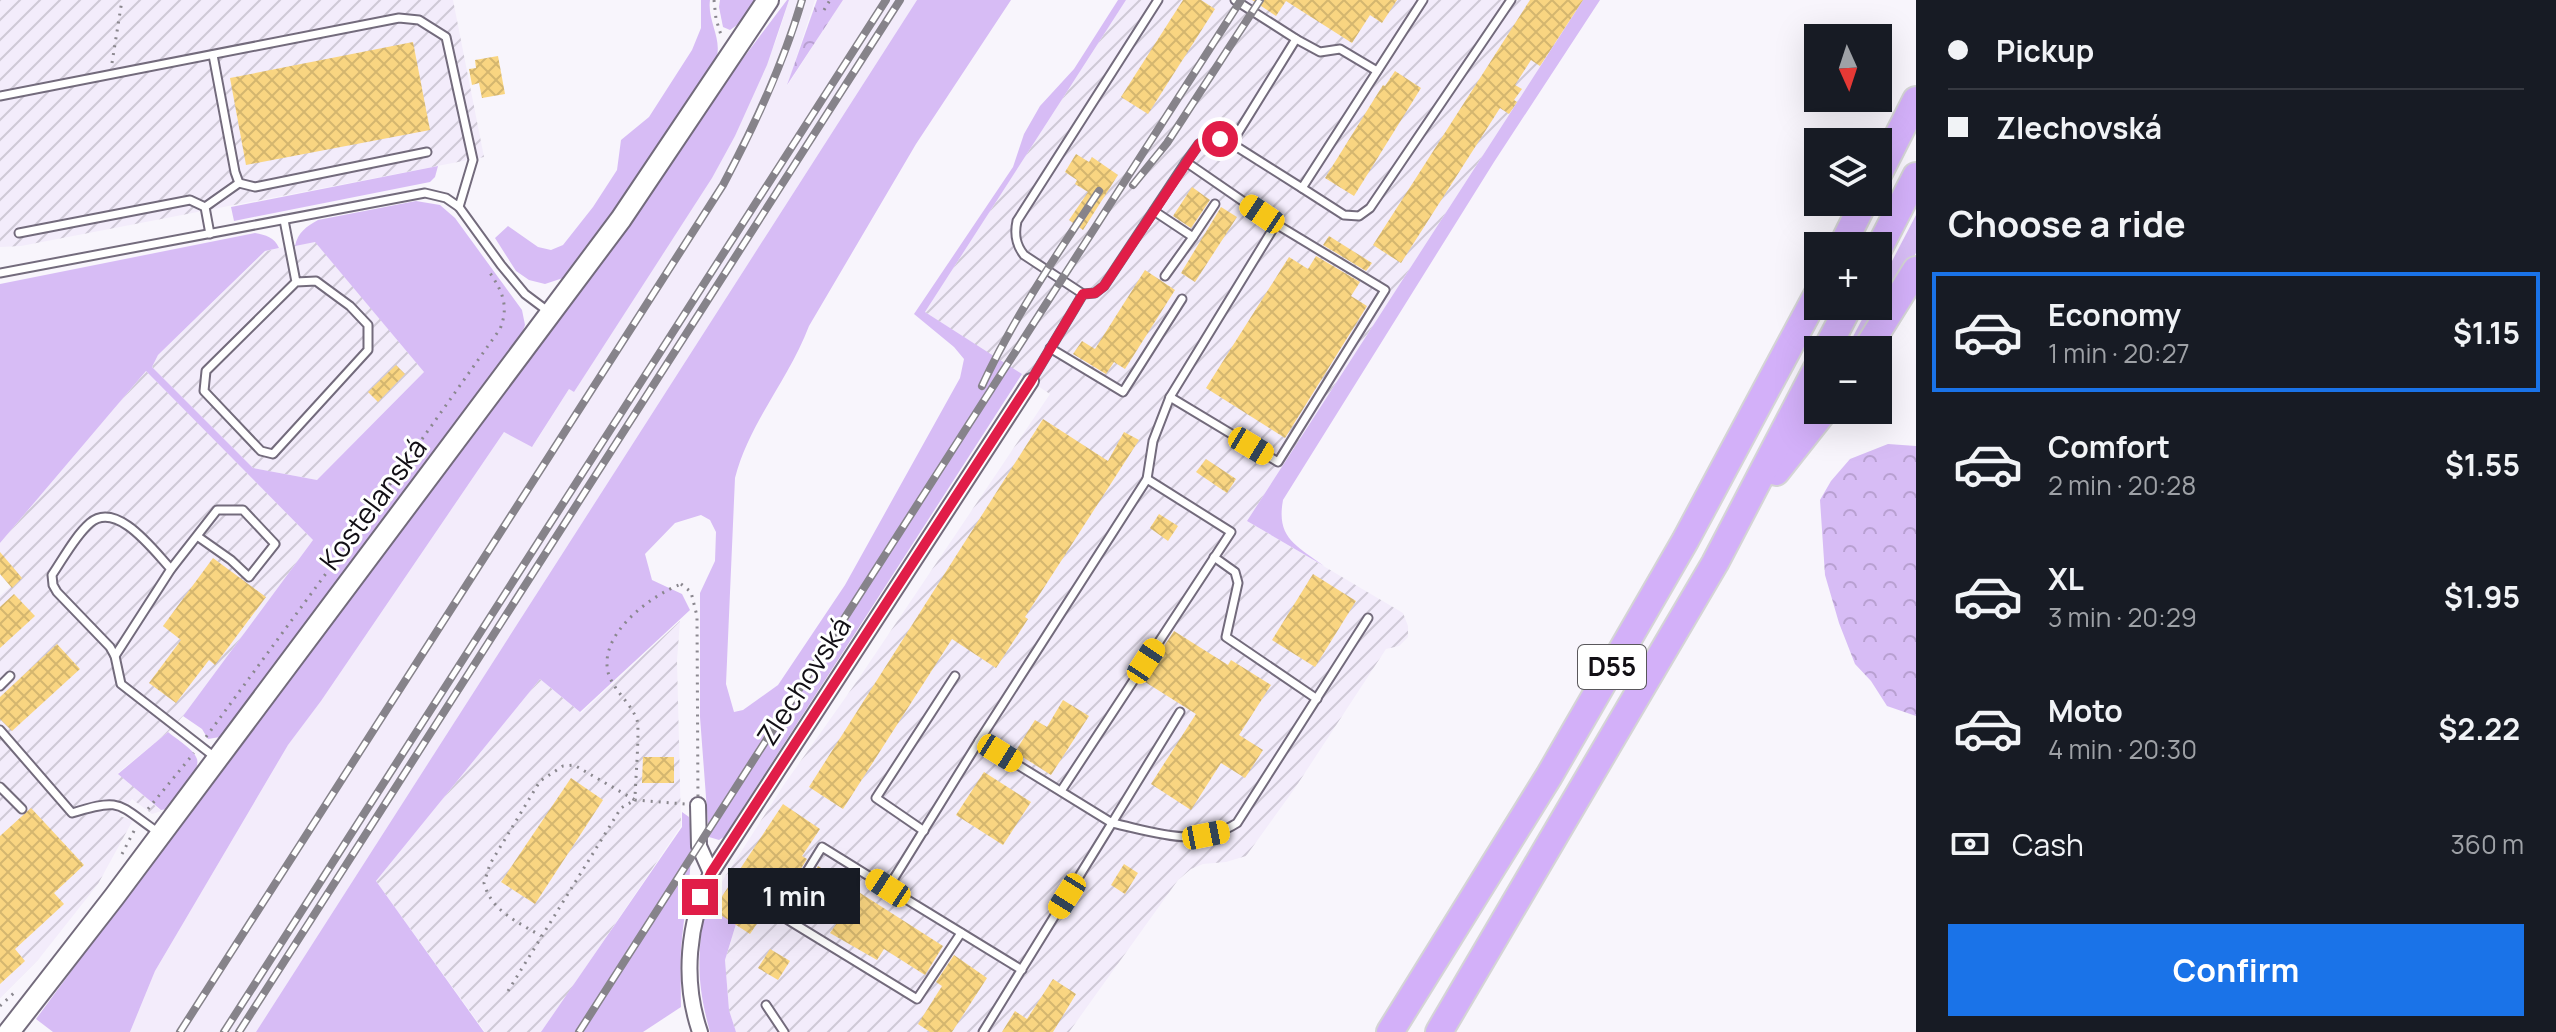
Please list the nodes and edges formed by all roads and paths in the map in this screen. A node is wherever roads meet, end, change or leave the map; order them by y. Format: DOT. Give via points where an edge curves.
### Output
graph roads {
  1 [pos="122,0"];
  2 [pos="714,0"];
  3 [pos="768,0"];
  4 [pos="830,0"];
  5 [pos="1158,0"];
  6 [pos="1235,0"];
  7 [pos="1423,0"];
  8 [pos="1511,0"];
  9 [pos="824,10"];
  10 [pos="1296,39"];
  11 [pos="213,55"];
  12 [pos="731,57"];
  13 [pos="1377,71"];
  14 [pos="111,75"];
  15 [pos="0,96"];
  16 [pos="1916,100"];
  17 [pos="1231,144"];
  18 [pos="1892,147"];
  19 [pos="427,152"];
  20 [pos="1186,162"];
  21 [pos="1916,176"];
  22 [pos="239,183"];
  23 [pos="1302,188"];
  24 [pos="1215,204"];
  25 [pos="205,207"];
  26 [pos="459,207"];
  27 [pos="1154,211"];
  28 [pos="284,220"];
  29 [pos="1276,224"];
  30 [pos="1887,232"];
  31 [pos="19,233"];
  32 [pos="210,234"];
  33 [pos="1193,237"];
  34 [pos="501,265"];
  35 [pos="1916,270"];
  36 [pos="0,273"];
  37 [pos="1165,276"];
  38 [pos="296,282"];
  39 [pos="1083,294"];
  40 [pos="1182,299"];
  41 [pos="551,313"];
  42 [pos="1804,319"];
  43 [pos="1875,336"];
  44 [pos="1050,348"];
  45 [pos="1031,381"];
  46 [pos="1804,393"];
  47 [pos="1170,397"];
  48 [pos="1814,424"];
  49 [pos="1147,479"];
  50 [pos="1741,515"];
  51 [pos="197,536"];
  52 [pos="1214,557"];
  53 [pos="171,569"];
  54 [pos="1368,618"];
  55 [pos="115,656"];
  56 [pos="10,676"];
  57 [pos="955,676"];
  58 [pos="0,686"];
  59 [pos="1317,699"];
  60 [pos="1180,712"];
  61 [pos="0,730"];
  62 [pos="979,741"];
  63 [pos="200,745"];
  64 [pos="217,759"];
  65 [pos="0,787"];
  66 [pos="1061,791"];
  67 [pos="635,800"];
  68 [pos="698,805"];
  69 [pos="22,809"];
  70 [pos="144,815"];
  71 [pos="1112,823"];
  72 [pos="138,824"];
  73 [pos="924,831"];
  74 [pos="161,834"];
  75 [pos="120,858"];
  76 [pos="711,873"];
  77 [pos="888,888"];
  78 [pos="961,933"];
  79 [pos="541,936"];
  80 [pos="1022,970"];
  81 [pos="23,984"];
  82 [pos="508,991"];
  83 [pos="766,1005"];
  84 [pos="0,1006"];
  85 [pos="1442,1029"];
  86 [pos="9,1032"];
  87 [pos="700,1032"];
  88 [pos="784,1032"];
  89 [pos="983,1032"];
  90 [pos="1389,1032"];
  1 -- 14 [label="path"];
  2 -- 12 [label="path"];
  3 -- 12 [label="main road, Kostelanská"];
  4 -- 9 [label="path"];
  5 -- 39 [label="lane" via="1017,221 1016,239 1024,255"];
  6 -- 10 [label="lane"];
  7 -- 13 [label="lane"];
  8 -- 23 [label="lane" via="1365,214 1344,215"];
  10 -- 13 [label="lane" via="1320,52 1340,49"];
  10 -- 17 [label="lane"];
  11 -- 14 [label="lane"];
  11 -- 22 [label="lane"];
  11 -- 26 [label="lane" via="399,18 433,27 446,37 473,160"];
  12 -- 41 [label="main road, Kostelanská"];
  13 -- 23 [label="lane"];
  14 -- 15 [label="lane"];
  16 -- 18 [label="highway"];
  17 -- 20 [label="lane" via="1211,138"];
  17 -- 23 [label="lane"];
  19 -- 22 [label="lane" via="255,187"];
  20 -- 27 [label="lane"];
  20 -- 29 [label="lane"];
  21 -- 30 [label="highway"];
  22 -- 25 [label="lane"];
  24 -- 33 [label="lane"];
  25 -- 31 [label="lane" via="190,200"];
  25 -- 32 [label="lane"];
  26 -- 28 [label="lane" via="425,193"];
  26 -- 34 [label="lane"];
  27 -- 33 [label="lane"];
  27 -- 39 [label="lane" via="1104,286"];
  28 -- 32 [label="lane"];
  28 -- 38 [label="lane"];
  29 -- 47 [label="lane"];
  29 -- 47 [label="lane" via="1385,290 1278,462"];
  32 -- 36 [label="lane"];
  33 -- 37 [label="lane"];
  34 -- 41 [label="lane" via="525,294"];
  34 -- 63 [label="path" via="490,272 502,292 505,316 500,329"];
  35 -- 43 [label="highway"];
  38 -- 38 [label="lane" via="316,281 350,306 368,325 368,350 273,454 261,451 204,391 203,380 206,371"];
  39 -- 44 [label="lane"];
  40 -- 44 [label="lane" via="1123,392"];
  41 -- 64 [label="main road, Kostelanská"];
  42 -- 90 [label="highway, D55" via="1685,541 1549,776"];
  44 -- 45 [label="lane"];
  45 -- 76 [label="street, Zlechovská"];
  46 -- 50 [label="highway, D55"];
  47 -- 49 [label="lane" via="1153,441"];
  48 -- 50 [label="highway"];
  49 -- 52 [label="lane" via="1231,532"];
  49 -- 62 [label="lane"];
  50 -- 85 [label="highway, D55"];
  51 -- 51 [label="lane" via="217,510 243,510 275,544 249,577"];
  51 -- 53 [label="lane"];
  52 -- 59 [label="lane" via="1235,572 1238,583 1226,637"];
  52 -- 66 [label="lane"];
  53 -- 55 [label="lane"];
  53 -- 55 [label="lane" via="120,519 100,518 88,525 52,575 57,592"];
  54 -- 59 [label="lane"];
  55 -- 63 [label="lane" via="121,684"];
  56 -- 58 [label="lane"];
  57 -- 73 [label="lane" via="876,798"];
  59 -- 71 [label="lane" via="1237,823 1225,831 1188,839"];
  60 -- 71 [label="lane"];
  61 -- 74 [label="lane" via="72,813 120,804"];
  62 -- 66 [label="lane"];
  62 -- 73 [label="lane"];
  63 -- 64 [label="lane"];
  63 -- 70 [label="path"];
  64 -- 74 [label="main road, Kostelanská"];
  65 -- 69 [label="lane"];
  66 -- 71 [label="lane"];
  67 -- 68 [label="path"];
  67 -- 68 [label="path" via="638,721 608,675 606,656 638,609 681,584 691,592 697,616"];
  67 -- 79 [label="path" via="621,808"];
  67 -- 79 [label="path" via="574,765 540,781 484,883 493,904"];
  68 -- 76 [label="street" via="699,846"];
  71 -- 80 [label="lane"];
  72 -- 75 [label="path"];
  73 -- 77 [label="lane"];
  74 -- 86 [label="main road, Kostelanská"];
  76 -- 87 [label="street, Zlechovská" via="700,897 689,951 690,990"];
  77 -- 78 [label="lane"];
  77 -- 78 [label="lane" via="822,847 780,915 917,999"];
  78 -- 80 [label="lane"];
  79 -- 82 [label="path"];
  80 -- 89 [label="lane"];
  81 -- 84 [label="path"];
  83 -- 88 [label="lane"];
}
